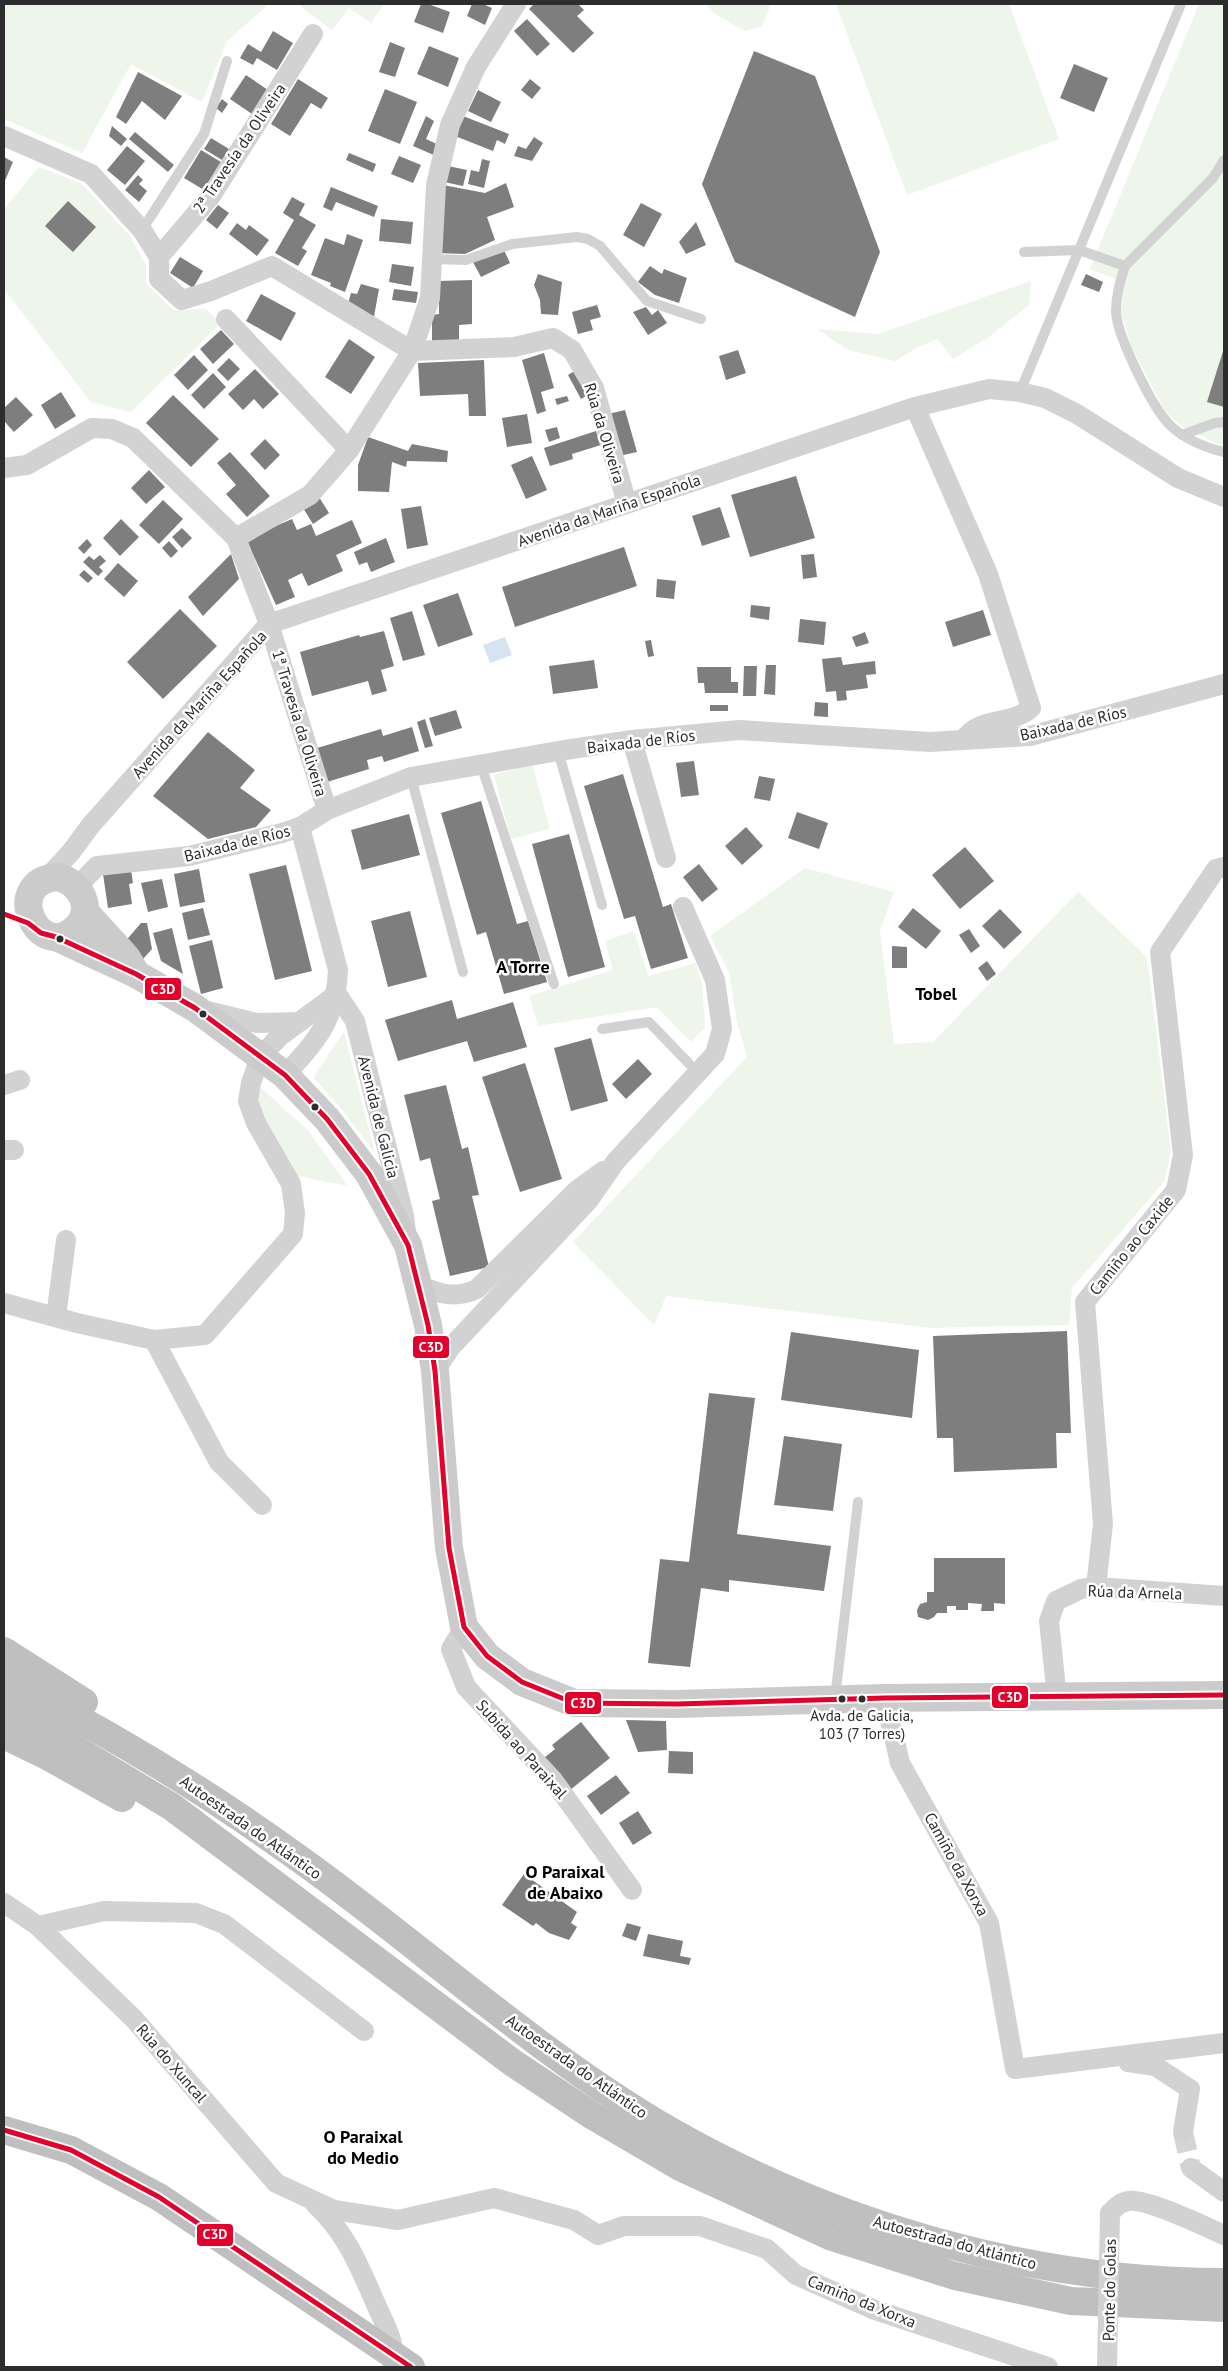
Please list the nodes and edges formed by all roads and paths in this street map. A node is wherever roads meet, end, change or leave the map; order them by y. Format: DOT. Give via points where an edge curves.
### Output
graph roads {
  1 [pos="516,4"];
  2 [pos="1181,4"];
  3 [pos="313,34"];
  4 [pos="228,61"];
  5 [pos="4,136"];
  6 [pos="1224,160"];
  7 [pos="142,230"];
  8 [pos="1079,250"];
  9 [pos="1024,252"];
  10 [pos="159,257"];
  11 [pos="432,259"];
  12 [pos="1125,266"];
  13 [pos="226,319"];
  14 [pos="701,319"];
  15 [pos="412,350"];
  16 [pos="1020,392"];
  17 [pos="915,406"];
  18 [pos="1224,422"];
  19 [pos="1182,435"];
  20 [pos="349,450"];
  21 [pos="1224,452"];
  22 [pos="4,468"];
  23 [pos="1224,497"];
  24 [pos="627,504"];
  25 [pos="236,538"];
  26 [pos="269,624"];
  27 [pos="1224,684"];
  28 [pos="632,740"];
  29 [pos="964,740"];
  30 [pos="558,751"];
  31 [pos="481,765"];
  32 [pos="411,777"];
  33 [pos="327,810"];
  34 [pos="300,827"];
  35 [pos="666,858"];
  36 [pos="1224,867"];
  37 [pos="45,885"];
  38 [pos="602,905"];
  39 [pos="682,907"];
  40 [pos="86,913"];
  41 [pos="16,919"];
  42 [pos="56,937"];
  43 [pos="463,972"];
  44 [pos="136,974"];
  45 [pos="554,984"];
  46 [pos="337,994"];
  47 [pos="195,1008"];
  48 [pos="300,1022"];
  49 [pos="602,1029"];
  50 [pos="260,1057"];
  51 [pos="698,1074"];
  52 [pos="284,1076"];
  53 [pos="616,1161"];
  54 [pos="66,1240"];
  55 [pos="408,1245"];
  56 [pos="418,1285"];
  57 [pos="4,1303"];
  58 [pos="56,1317"];
  59 [pos="154,1340"];
  60 [pos="435,1371"];
  61 [pos="858,1502"];
  62 [pos="262,1504"];
  63 [pos="1096,1587"];
  64 [pos="1224,1596"];
  65 [pos="464,1627"];
  66 [pos="4,1651"];
  67 [pos="4,1680"];
  68 [pos="1224,1695"];
  69 [pos="885,1698"];
  70 [pos="1056,1698"];
  71 [pos="834,1699"];
  72 [pos="4,1709"];
  73 [pos="4,1735"];
  74 [pos="169,1770"];
  75 [pos="280,1887"];
  76 [pos="632,1890"];
  77 [pos="4,1903"];
  78 [pos="38,1926"];
  79 [pos="364,2030"];
  80 [pos="1224,2043"];
  81 [pos="1101,2058"];
  82 [pos="4,2130"];
  83 [pos="1183,2132"];
  84 [pos="1224,2172"];
  85 [pos="1224,2192"];
  86 [pos="306,2197"];
  87 [pos="624,2226"];
  88 [pos="1224,2235"];
  89 [pos="1224,2282"];
  90 [pos="1224,2308"];
  91 [pos="399,2364"];
  92 [pos="1048,2367"];
  93 [pos="1107,2367"];
  1 -- 11 [label="street" via="476,67 450,125 436,185"];
  2 -- 8 [label="lane"];
  3 -- 10 [label="street, 2ª Travesía da Oliveira" via="211,196"];
  4 -- 7 [label="lane" via="204,134"];
  5 -- 7 [label="street" via="91,174"];
  6 -- 12 [label="lane" via="1213,178"];
  7 -- 10 [label="street"];
  8 -- 9 [label="lane"];
  8 -- 12 [label="lane"];
  8 -- 16 [label="lane"];
  10 -- 15 [label="street" via="159,279 182,300 272,266"];
  11 -- 14 [label="lane" via="466,260 512,244 577,237 588,239 600,246 647,301"];
  11 -- 15 [label="street" via="430,298"];
  12 -- 19 [label="lane" via="1117,291 1116,313 1122,336 1155,406 1167,423"];
  13 -- 20 [label="street"];
  15 -- 20 [label="street"];
  15 -- 24 [label="street, Rúa da Oliveira" via="514,347 553,338 572,350 594,388"];
  16 -- 17 [label="street, Avenida da Mariña Española" via="989,389"];
  16 -- 23 [label="street, Avenida da Mariña Española" via="1045,398 1077,414 1178,478"];
  17 -- 24 [label="street, Avenida da Mariña Española"];
  17 -- 29 [label="street" via="988,574 1031,708 1024,714 972,729"];
  18 -- 19 [label="lane" via="1215,422"];
  19 -- 21 [label="lane"];
  20 -- 25 [label="street" via="310,495"];
  22 -- 25 [label="street, 1ª Travesía da Oliveira" via="27,465 92,428 112,428 133,438"];
  24 -- 26 [label="street, Avenida da Mariña Española"];
  25 -- 26 [label="street, 1ª Travesía da Oliveira"];
  26 -- 33 [label="street, 1ª Travesía da Oliveira"];
  26 -- 37 [label="street, Avenida da Mariña Española" via="91,825"];
  27 -- 29 [label="street, Baixada de Ríos" via="1030,736"];
  28 -- 29 [label="street, Baixada de Ríos" via="739,730 930,742"];
  28 -- 30 [label="street, Baixada de Ríos"];
  28 -- 35 [label="street"];
  30 -- 31 [label="street, Baixada de Ríos"];
  30 -- 38 [label="lane"];
  31 -- 32 [label="street, Baixada de Ríos"];
  31 -- 45 [label="lane"];
  32 -- 33 [label="street, Baixada de Ríos"];
  32 -- 43 [label="lane"];
  33 -- 34 [label="street, Baixada de Ríos"];
  34 -- 37 [label="street, Baixada de Ríos" via="189,856 97,866"];
  34 -- 46 [label="street" via="338,970"];
  36 -- 63 [label="street, Camiño ao Caxide" via="1216,869 1160,952 1183,1155 1176,1190 1084,1302 1103,1524"];
  37 -- 40 [label="main road" via="85,902"];
  37 -- 41 [label="main road"];
  39 -- 51 [label="street" via="715,980 722,1029 715,1054"];
  40 -- 42 [label="main road" via="76,928"];
  40 -- 44 [label="main road, Avenida de Galicia" via="127,958"];
  41 -- 42 [label="main road, Avenida de Galicia" via="40,933"];
  42 -- 44 [label="main road, Avenida de Galicia"];
  44 -- 47 [label="main road, Avenida de Galicia"];
  46 -- 48 [label="street"];
  46 -- 52 [label="street" via="316,1041"];
  46 -- 55 [label="street, Avenida de Galicia" via="355,1021 404,1216"];
  47 -- 48 [label="street, Avenida de Galicia" via="257,1023"];
  47 -- 50 [label="main road, Avenida de Galicia"];
  48 -- 50 [label="street" via="279,1037"];
  49 -- 51 [label="lane" via="649,1022"];
  50 -- 52 [label="main road, Avenida de Galicia"];
  50 -- 59 [label="street" via="248,1101 256,1123 291,1184 295,1213 292,1234 205,1335"];
  51 -- 53 [label="street"];
  52 -- 55 [label="main road, Avenida de Galicia" via="327,1119 368,1174"];
  53 -- 56 [label="street" via="577,1190 478,1289 467,1294 437,1294"];
  53 -- 60 [label="street" via="588,1201 450,1348"];
  54 -- 58 [label="street"];
  55 -- 56 [label="main road, Avenida de Galicia"];
  56 -- 60 [label="main road, Avenida de Galicia"];
  57 -- 58 [label="street"];
  58 -- 59 [label="street"];
  59 -- 62 [label="street" via="219,1462"];
  60 -- 65 [label="main road, Avenida de Galicia" via="449,1548"];
  61 -- 71 [label="lane"];
  63 -- 64 [label="street, Rúa da Arnela"];
  63 -- 70 [label="street, Rúa da Arnela" via="1081,1589 1056,1601 1049,1620"];
  65 -- 71 [label="main road, Avenida de Galicia" via="487,1656 522,1682 574,1703 677,1704"];
  65 -- 76 [label="street, Subida ao Paraixal" via="451,1649 466,1687 553,1780"];
  66 -- 74 [label="highway" via="97,1710"];
  67 -- 74 [label="highway, Autoestrada do Atlántico"];
  68 -- 70 [label="main road, Avenida de Galicia"];
  69 -- 70 [label="main road, Avenida de Galicia"];
  69 -- 71 [label="main road, Avenida de Galicia"];
  69 -- 81 [label="street, Camiño da Xorxa" via="900,1763 990,1923 1015,2069"];
  72 -- 75 [label="highway, Autoestrada do Atlántico" via="172,1807"];
  73 -- 75 [label="highway"];
  74 -- 89 [label="highway, Autoestrada do Atlántico" via="302,1860 589,2079 672,2132 760,2176 856,2216 952,2245 1048,2267 1144,2280"];
  75 -- 90 [label="highway, Autoestrada do Atlántico" via="513,2064 593,2116 680,2167 832,2237 955,2276 1071,2301"];
  77 -- 78 [label="street, Rúa do Xuncal"];
  78 -- 79 [label="street" via="104,1911 196,1913 224,1924"];
  78 -- 86 [label="street, Rúa do Xuncal" via="134,2019 276,2183"];
  80 -- 81 [label="street, Camiño da Xorxa"];
  81 -- 83 [label="street, Camiño da Xorxa" via="1155,2066 1190,2089"];
  82 -- 91 [label="highway" via="71,2150 159,2197"];
  84 -- 85 [label="street" via="1197,2172"];
  86 -- 87 [label="street, Rúa do Xuncal" via="334,2210 398,2220 494,2198 574,2220 598,2235"];
  86 -- 91 [label="street, Rúa do Xuncal" via="326,2215 351,2249 388,2329"];
  87 -- 92 [label="street, Camiño da Xorxa" via="700,2226 767,2249 796,2274 875,2310"];
  88 -- 93 [label="street, Ponte do Golas, bridge" via="1171,2211 1131,2200 1120,2203 1110,2213"];
}
